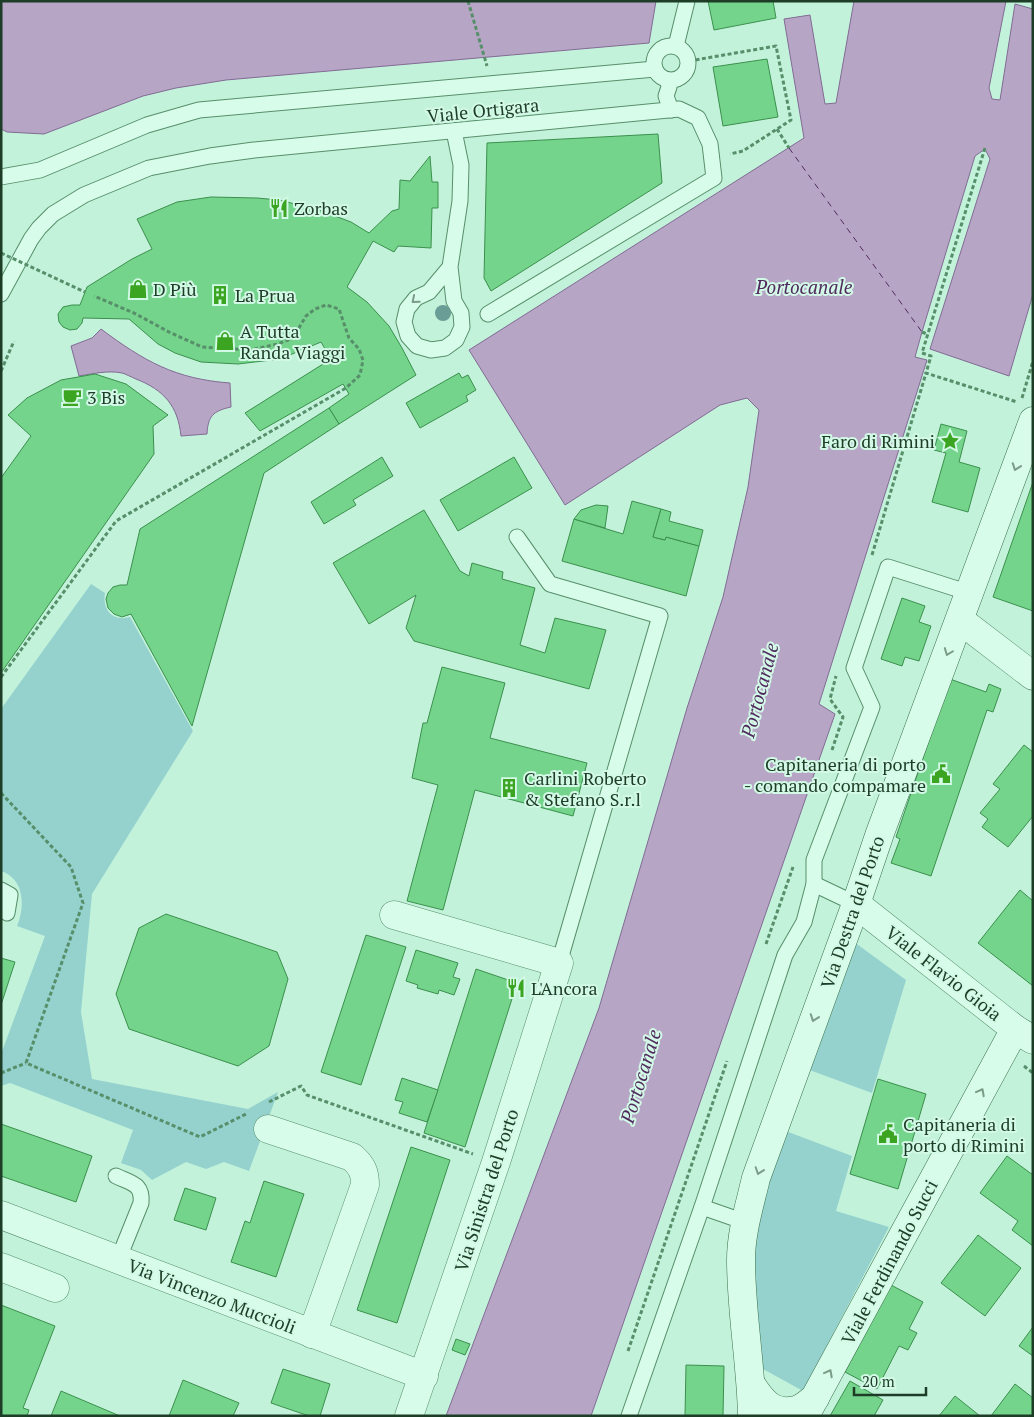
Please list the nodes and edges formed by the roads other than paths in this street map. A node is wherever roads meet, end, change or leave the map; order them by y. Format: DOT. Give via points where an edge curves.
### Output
graph roads {
  1 [pos="687,1"];
  2 [pos="676,46"];
  3 [pos="655,69"];
  4 [pos="668,80"];
  5 [pos="671,110"];
  6 [pos="454,131"];
  7 [pos="1,177"];
  8 [pos="450,267"];
  9 [pos="1,294"];
  10 [pos="488,314"];
  11 [pos="1027,412"];
  12 [pos="517,537"];
  13 [pos="970,593"];
  14 [pos="960,620"];
  15 [pos="1033,676"];
  16 [pos="814,884"];
  17 [pos="1,890"];
  18 [pos="856,904"];
  19 [pos="7,914"];
  20 [pos="394,915"];
  21 [pos="559,963"];
  22 [pos="1024,1034"];
  23 [pos="261,1115"];
  24 [pos="116,1176"];
  25 [pos="702,1207"];
  26 [pos="1,1215"];
  27 [pos="745,1222"];
  28 [pos="118,1260"];
  29 [pos="1,1267"];
  30 [pos="55,1288"];
  31 [pos="312,1334"];
  32 [pos="424,1376"];
  33 [pos="752,1384"];
  34 [pos="810,1407"];
  35 [pos="409,1416"];
  36 [pos="629,1416"];
  37 [pos="752,1416"];
  1 -- 2 [label="lane"];
  2 -- 3 [label="lane" via="660,50 654,59"];
  2 -- 4 [label="lane" via="686,53 689,64 680,79"];
  3 -- 4 [label="lane" via="658,76"];
  3 -- 7 [label="lane" via="199,110 147,125 40,170"];
  4 -- 5 [label="lane" via="666,96"];
  5 -- 6 [label="lane, Viale Ortigara"];
  5 -- 10 [label="lane, Viale Ortigara" via="698,118 710,144 714,178"];
  6 -- 8 [label="lane" via="461,164 460,200"];
  6 -- 9 [label="lane, Viale Ortigara" via="245,151 149,168 84,195 53,214 14,258"];
  8 -- 8 [label="lane, one-way" via="428,292 416,298 407,309 404,322 408,336 417,346 430,350 444,348 456,340 462,327 461,313 454,301"];
  11 -- 13 [label="street, Via Destra del Porto, one-way"];
  12 -- 21 [label="lane, Via Sinistra del Porto" via="550,584 660,616"];
  13 -- 14 [label="street, Via Destra del Porto"];
  13 -- 16 [label="lane" via="888,567 854,668 872,707 814,860"];
  14 -- 15 [label="street"];
  14 -- 18 [label="street, Via Destra del Porto, one-way"];
  16 -- 18 [label="lane"];
  16 -- 25 [label="lane" via="804,922 785,955"];
  17 -- 19 [label="lane" via="10,895"];
  18 -- 22 [label="street, Viale Flavio Gioia"];
  18 -- 27 [label="street, Via Destra del Porto, one-way" via="756,1178"];
  20 -- 21 [label="street"];
  21 -- 32 [label="street, Via Sinistra del Porto"];
  34 -- 22 [label="street, Viale Ferdinando Succi, one-way"];
  23 -- 31 [label="street" via="352,1157 365,1173 365,1185"];
  24 -- 28 [label="lane" via="138,1187 142,1194 142,1203"];
  25 -- 27 [label="lane"];
  25 -- 36 [label="lane"];
  26 -- 28 [label="street, Via Vincenzo Muccioli"];
  27 -- 33 [label="street, Via Destra del Porto" via="741,1259"];
  28 -- 31 [label="street, Via Vincenzo Muccioli"];
  29 -- 30 [label="street"];
  31 -- 32 [label="street, Via Vincenzo Muccioli"];
  32 -- 35 [label="street, Via Sinistra del Porto"];
  33 -- 34 [label="street" via="760,1400 778,1411"];
  33 -- 37 [label="street, Via Destra del Porto"];
}
